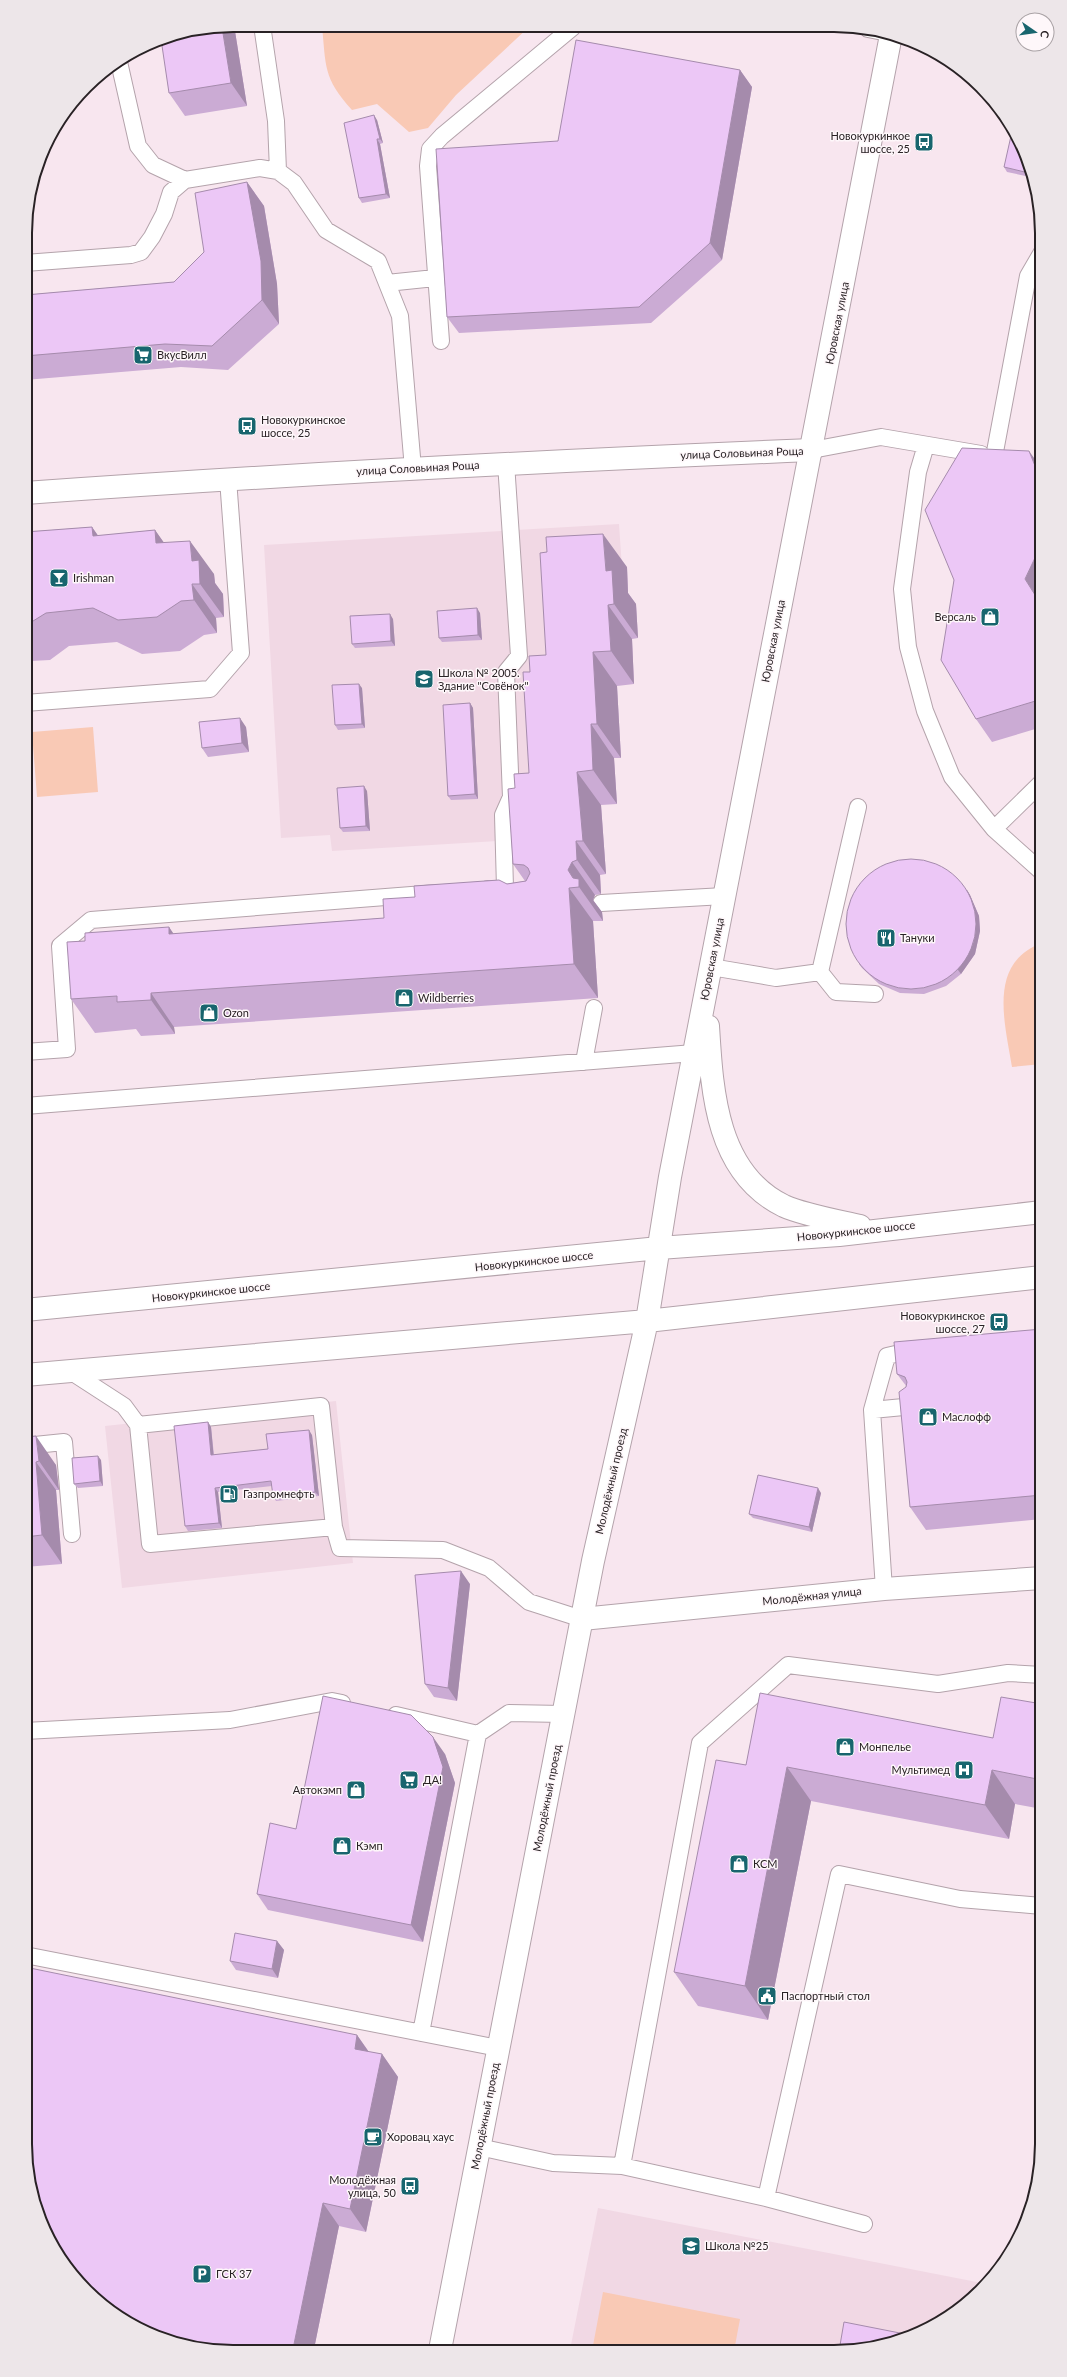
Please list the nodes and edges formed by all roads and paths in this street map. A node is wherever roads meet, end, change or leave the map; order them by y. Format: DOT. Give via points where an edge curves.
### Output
graph roads {
  1 [pos="263,32"];
  2 [pos="567,32"];
  3 [pos="890,40"];
  4 [pos="120,67"];
  5 [pos="278,171"];
  6 [pos="185,180"];
  7 [pos="32,262"];
  8 [pos="1035,264"];
  9 [pos="436,278"];
  10 [pos="387,283"];
  11 [pos="442,341"];
  12 [pos="926,445"];
  13 [pos="812,450"];
  14 [pos="506,463"];
  15 [pos="414,469"];
  16 [pos="228,479"];
  17 [pos="32,493"];
  18 [pos="32,702"];
  19 [pos="1035,789"];
  20 [pos="858,807"];
  21 [pos="994,829"];
  22 [pos="1035,866"];
  23 [pos="473,890"];
  24 [pos="449,892"];
  25 [pos="724,896"];
  26 [pos="601,903"];
  27 [pos="711,967"];
  28 [pos="820,972"];
  29 [pos="706,994"];
  30 [pos="875,994"];
  31 [pos="594,1008"];
  32 [pos="32,1052"];
  33 [pos="694,1053"];
  34 [pos="584,1062"];
  35 [pos="32,1105"];
  36 [pos="1035,1213"];
  37 [pos="873,1230"];
  38 [pos="659,1248"];
  39 [pos="1035,1278"];
  40 [pos="32,1309"];
  41 [pos="647,1321"];
  42 [pos="929,1346"];
  43 [pos="70,1370"];
  44 [pos="32,1374"];
  45 [pos="914,1406"];
  46 [pos="872,1410"];
  47 [pos="138,1425"];
  48 [pos="32,1445"];
  49 [pos="334,1527"];
  50 [pos="72,1534"];
  51 [pos="1035,1578"];
  52 [pos="884,1589"];
  53 [pos="582,1619"];
  54 [pos="1035,1675"];
  55 [pos="355,1706"];
  56 [pos="378,1711"];
  57 [pos="563,1714"];
  58 [pos="32,1731"];
  59 [pos="478,1734"];
  60 [pos="1035,1905"];
  61 [pos="32,1956"];
  62 [pos="421,2033"];
  63 [pos="498,2048"];
  64 [pos="479,2146"];
  65 [pos="622,2166"];
  66 [pos="766,2198"];
  67 [pos="864,2224"];
  68 [pos="441,2345"];
  1 -- 5 [label="lane" via="276,121"];
  2 -- 9 [label="lane" via="442,136 430,149 428,166"];
  3 -- 13 [label="main road, Юровская улица"];
  4 -- 6 [label="lane" via="138,146 153,165"];
  5 -- 6 [label="lane" via="260,168"];
  5 -- 10 [label="lane" via="294,183 326,230 378,260"];
  6 -- 7 [label="lane" via="171,192 164,214 141,252"];
  8 -- 12 [label="lane" via="1028,276 1000,458"];
  9 -- 10 [label="lane"];
  9 -- 11 [label="lane"];
  10 -- 15 [label="lane" via="400,316"];
  12 -- 13 [label="lane" via="881,437"];
  12 -- 21 [label="lane" via="918,472 902,589 908,647 925,712 952,777"];
  13 -- 14 [label="main road, улица Соловьиная Роща"];
  13 -- 25 [label="main road, Юровская улица"];
  14 -- 15 [label="main road, улица Соловьиная Роща"];
  14 -- 23 [label="lane" via="519,656 506,672 511,797 503,814 510,892"];
  15 -- 16 [label="main road, улица Соловьиная Роща"];
  16 -- 17 [label="main road, улица Соловьиная Роща"];
  16 -- 18 [label="lane" via="241,653 210,689"];
  19 -- 21 [label="lane"];
  20 -- 28 [label="lane"];
  21 -- 22 [label="lane"];
  24 -- 32 [label="lane" via="91,920 60,946 67,1049"];
  25 -- 26 [label="lane"];
  25 -- 27 [label="main road, Юровская улица"];
  27 -- 28 [label="lane" via="776,978"];
  27 -- 29 [label="main road, Юровская улица"];
  28 -- 30 [label="lane" via="836,992"];
  29 -- 33 [label="main road, Юровская улица"];
  29 -- 37 [label="main road" via="711,1074 717,1115 731,1154 743,1172 765,1193 784,1206"];
  31 -- 34 [label="lane"];
  33 -- 34 [label="lane"];
  33 -- 38 [label="main road, Юровская улица"];
  34 -- 35 [label="lane"];
  36 -- 37 [label="main road, Новокуркинское шоссе"];
  37 -- 38 [label="main road, Новокуркинское шоссе"];
  38 -- 40 [label="main road, Новокуркинское шоссе"];
  38 -- 41 [label="main road, Молодёжный проезд"];
  39 -- 41 [label="main road"];
  41 -- 43 [label="main road"];
  41 -- 53 [label="main road, Молодёжный проезд"];
  42 -- 46 [label="lane" via="888,1356"];
  43 -- 44 [label="main road"];
  43 -- 47 [label="lane" via="124,1406"];
  45 -- 46 [label="lane"];
  46 -- 52 [label="lane"];
  47 -- 49 [label="lane" via="150,1544"];
  47 -- 49 [label="lane" via="321,1406"];
  48 -- 50 [label="lane" via="64,1442"];
  49 -- 53 [label="lane" via="340,1548 443,1550 489,1568 529,1602"];
  51 -- 52 [label="main road, Молодёжная улица"];
  52 -- 53 [label="main road, Молодёжная улица"];
  53 -- 57 [label="main road, Молодёжный проезд"];
  54 -- 65 [label="lane" via="1008,1673 938,1684 788,1665 700,1743"];
  55 -- 58 [label="lane" via="332,1701 230,1720"];
  56 -- 59 [label="lane"];
  57 -- 59 [label="lane" via="508,1713"];
  57 -- 63 [label="main road, Молодёжный проезд"];
  59 -- 62 [label="lane"];
  60 -- 66 [label="lane" via="960,1899 839,1874"];
  61 -- 62 [label="lane"];
  62 -- 63 [label="lane"];
  63 -- 64 [label="main road, Молодёжный проезд"];
  64 -- 65 [label="lane" via="553,2163"];
  64 -- 68 [label="main road, Молодёжный проезд"];
  65 -- 66 [label="lane"];
  66 -- 67 [label="lane"];
}
